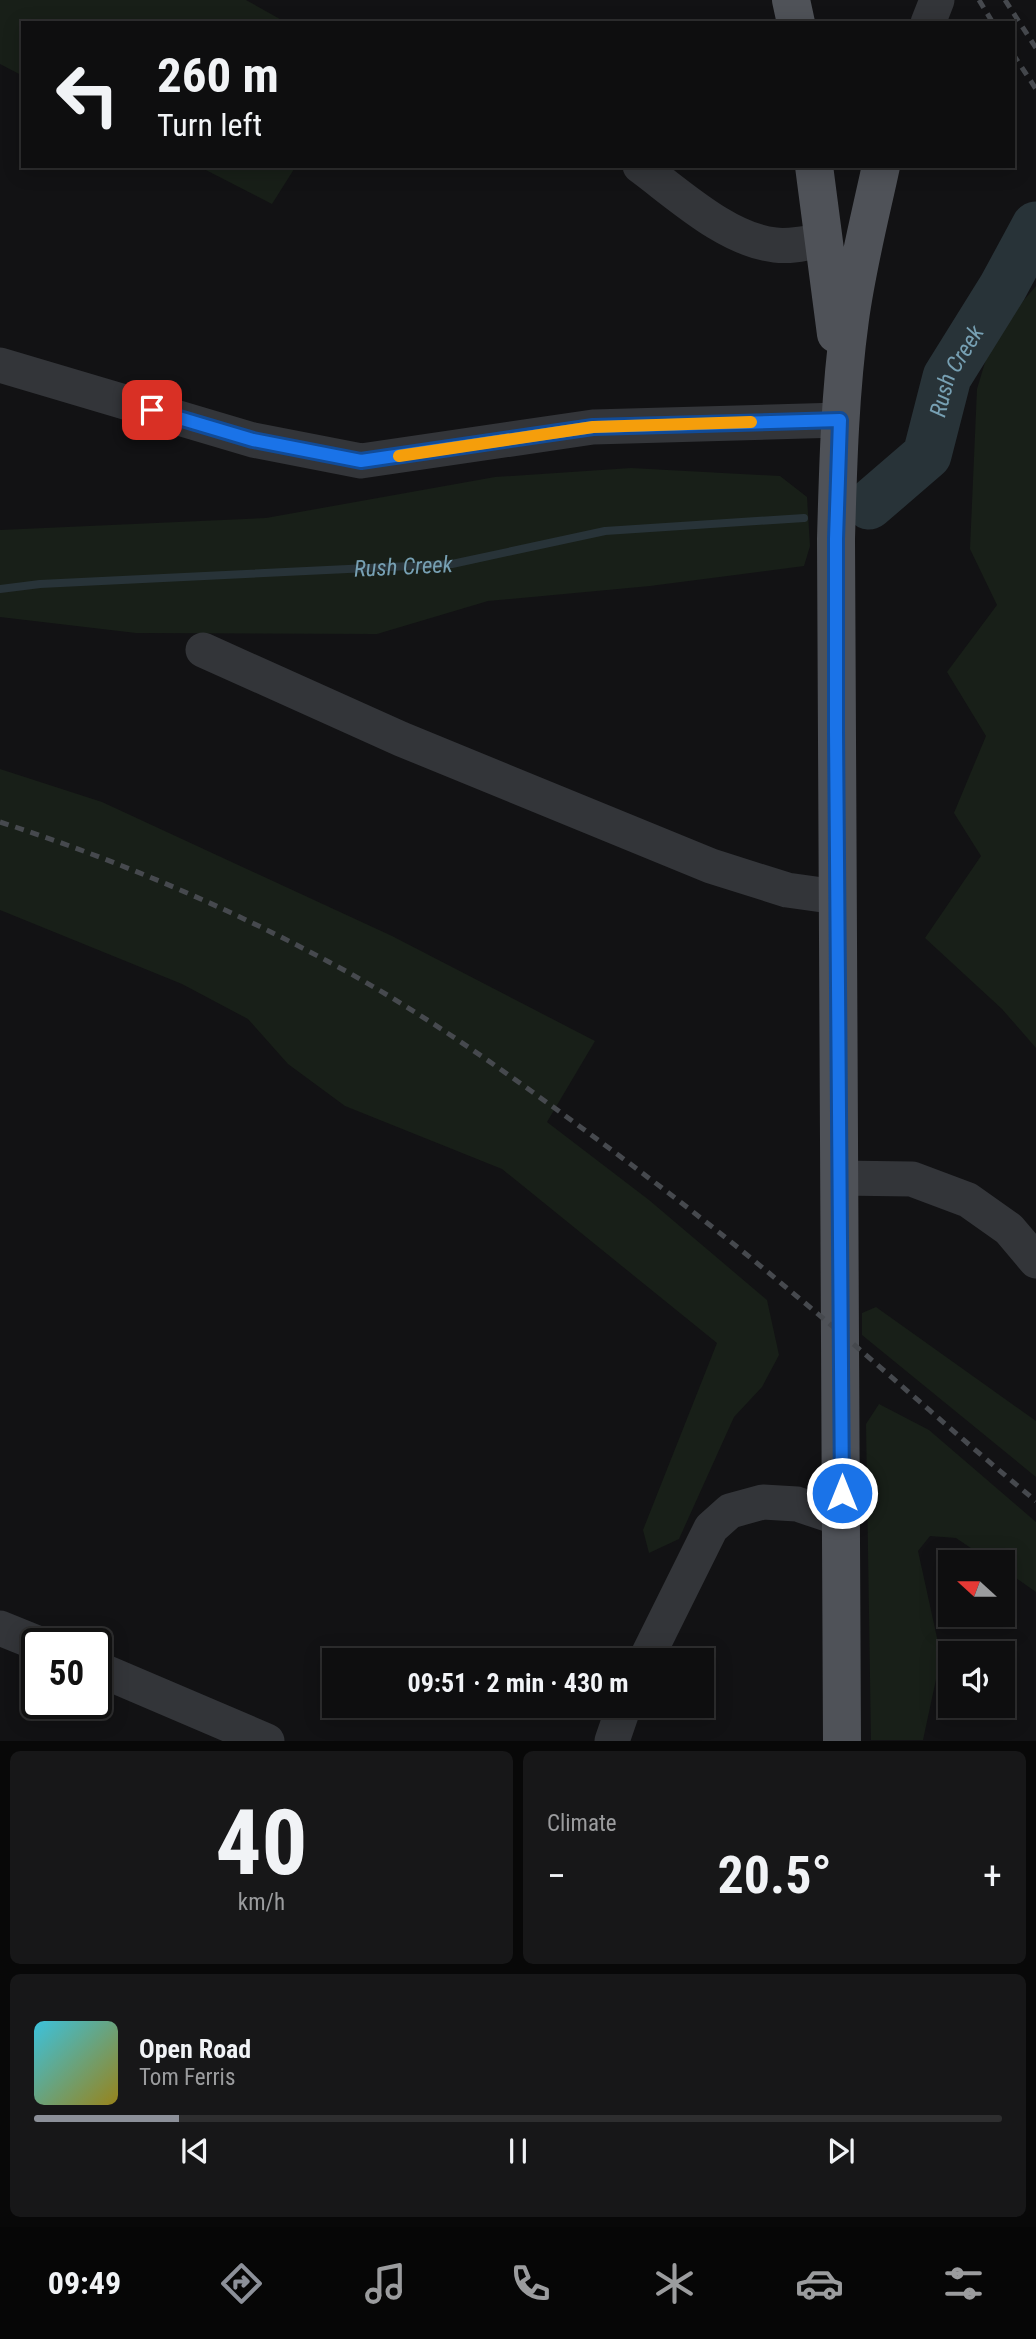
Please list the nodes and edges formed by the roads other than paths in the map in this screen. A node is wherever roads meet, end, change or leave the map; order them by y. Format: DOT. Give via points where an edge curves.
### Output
graph roads {
  1 [pos="791,0"];
  2 [pos="937,0"];
  3 [pos="796,21"];
  4 [pos="929,21"];
  5 [pos="643,168"];
  6 [pos="814,168"];
  7 [pos="881,168"];
  8 [pos="823,240"];
  9 [pos="0,365"];
  10 [pos="844,380"];
  11 [pos="840,420"];
  12 [pos="203,650"];
  13 [pos="837,897"];
  14 [pos="839,1178"];
  15 [pos="1036,1261"];
  16 [pos="842,1520"];
  17 [pos="0,1628"];
  18 [pos="21,1637"];
  19 [pos="651,1648"];
  20 [pos="112,1675"];
  21 [pos="620,1718"];
  22 [pos="267,1741"];
  23 [pos="612,1741"];
  24 [pos="842,1741"];
  1 -- 3 [label="main road"];
  2 -- 4 [label="street"];
  5 -- 8 [label="street" via="747,238 789,246"];
  6 -- 8 [label="main road"];
  7 -- 10 [label="main road" via="858,269"];
  8 -- 10 [label="main road"];
  9 -- 11 [label="street" via="253,440 361,461 593,427"];
  10 -- 11 [label="main road"];
  11 -- 13 [label="main road"];
  12 -- 13 [label="street" via="401,739 711,866 787,890"];
  13 -- 14 [label="main road"];
  14 -- 15 [label="street" via="912,1179 968,1199 1009,1229"];
  14 -- 16 [label="main road"];
  16 -- 19 [label="street" via="797,1504 763,1502 730,1511 711,1528"];
  16 -- 24 [label="main road"];
  17 -- 18 [label="street"];
  20 -- 22 [label="street"];
  21 -- 23 [label="street"];
}
